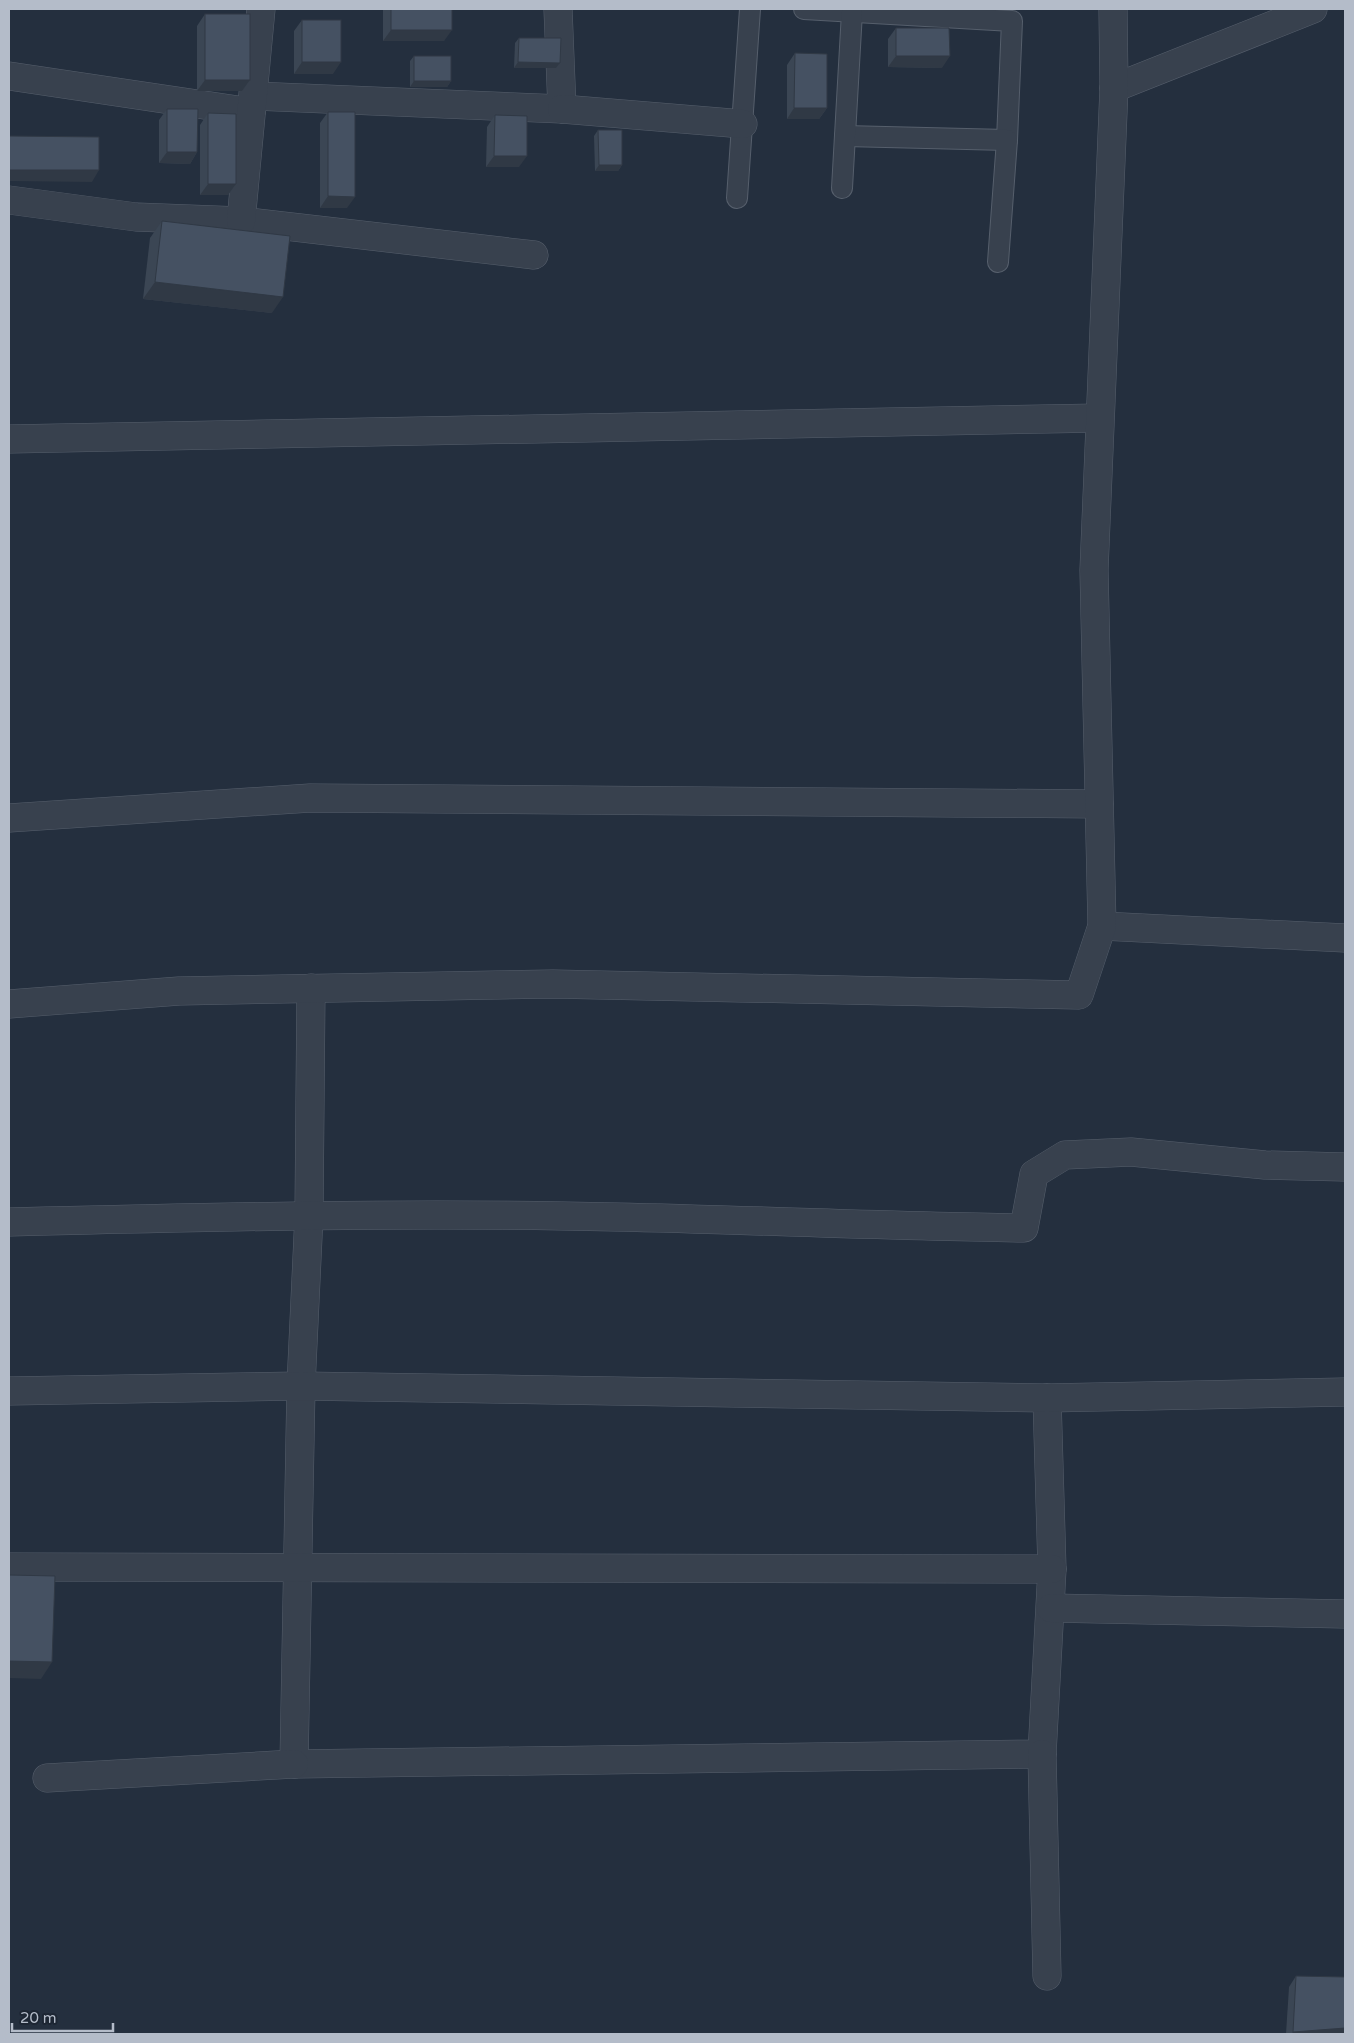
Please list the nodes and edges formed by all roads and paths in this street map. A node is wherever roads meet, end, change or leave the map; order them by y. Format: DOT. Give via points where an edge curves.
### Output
graph roads {
  1 [pos="261,9"];
  2 [pos="558,9"];
  3 [pos="750,9"];
  4 [pos="804,9"];
  5 [pos="1113,9"];
  6 [pos="1312,9"];
  7 [pos="852,12"];
  8 [pos="9,76"];
  9 [pos="1114,88"];
  10 [pos="253,104"];
  11 [pos="562,109"];
  12 [pos="743,124"];
  13 [pos="845,136"];
  14 [pos="1007,140"];
  15 [pos="842,188"];
  16 [pos="737,198"];
  17 [pos="9,200"];
  18 [pos="241,221"];
  19 [pos="534,254"];
  20 [pos="998,262"];
  21 [pos="1099,418"];
  22 [pos="9,439"];
  23 [pos="1099,804"];
  24 [pos="9,818"];
  25 [pos="1102,926"];
  26 [pos="1345,938"];
  27 [pos="311,988"];
  28 [pos="9,1004"];
  29 [pos="1345,1167"];
  30 [pos="309,1215"];
  31 [pos="9,1222"];
  32 [pos="301,1386"];
  33 [pos="9,1391"];
  34 [pos="1345,1392"];
  35 [pos="1046,1398"];
  36 [pos="298,1566"];
  37 [pos="9,1567"];
  38 [pos="1052,1569"];
  39 [pos="1051,1608"];
  40 [pos="1345,1614"];
  41 [pos="1042,1754"];
  42 [pos="294,1764"];
  43 [pos="47,1778"];
  44 [pos="1047,1976"];
  1 -- 10 [label="street"];
  2 -- 11 [label="street"];
  3 -- 12 [label="lane"];
  4 -- 7 [label="lane"];
  5 -- 9 [label="street"];
  6 -- 9 [label="street"];
  7 -- 13 [label="lane"];
  7 -- 14 [label="lane" via="1012,21"];
  8 -- 10 [label="street"];
  9 -- 21 [label="street"];
  10 -- 11 [label="street"];
  10 -- 18 [label="street"];
  11 -- 12 [label="street"];
  12 -- 16 [label="lane"];
  13 -- 14 [label="lane"];
  13 -- 15 [label="lane"];
  14 -- 20 [label="lane"];
  17 -- 18 [label="street" via="136,217"];
  18 -- 19 [label="street"];
  21 -- 22 [label="street"];
  21 -- 23 [label="street" via="1094,570"];
  23 -- 24 [label="street" via="310,798"];
  23 -- 25 [label="street"];
  25 -- 26 [label="street"];
  25 -- 27 [label="street" via="1079,994 553,984"];
  27 -- 28 [label="street" via="179,992"];
  27 -- 30 [label="street"];
  29 -- 30 [label="street" via="1265,1165 1131,1152 1065,1155 1034,1174 1024,1228 615,1217"];
  30 -- 31 [label="street"];
  30 -- 32 [label="street"];
  32 -- 33 [label="street"];
  32 -- 35 [label="street"];
  32 -- 36 [label="street"];
  34 -- 35 [label="street"];
  35 -- 38 [label="street"];
  36 -- 37 [label="street"];
  36 -- 38 [label="street"];
  36 -- 42 [label="street"];
  38 -- 39 [label="street"];
  39 -- 40 [label="street"];
  39 -- 41 [label="street"];
  41 -- 42 [label="street"];
  41 -- 44 [label="street"];
  42 -- 43 [label="street"];
}
